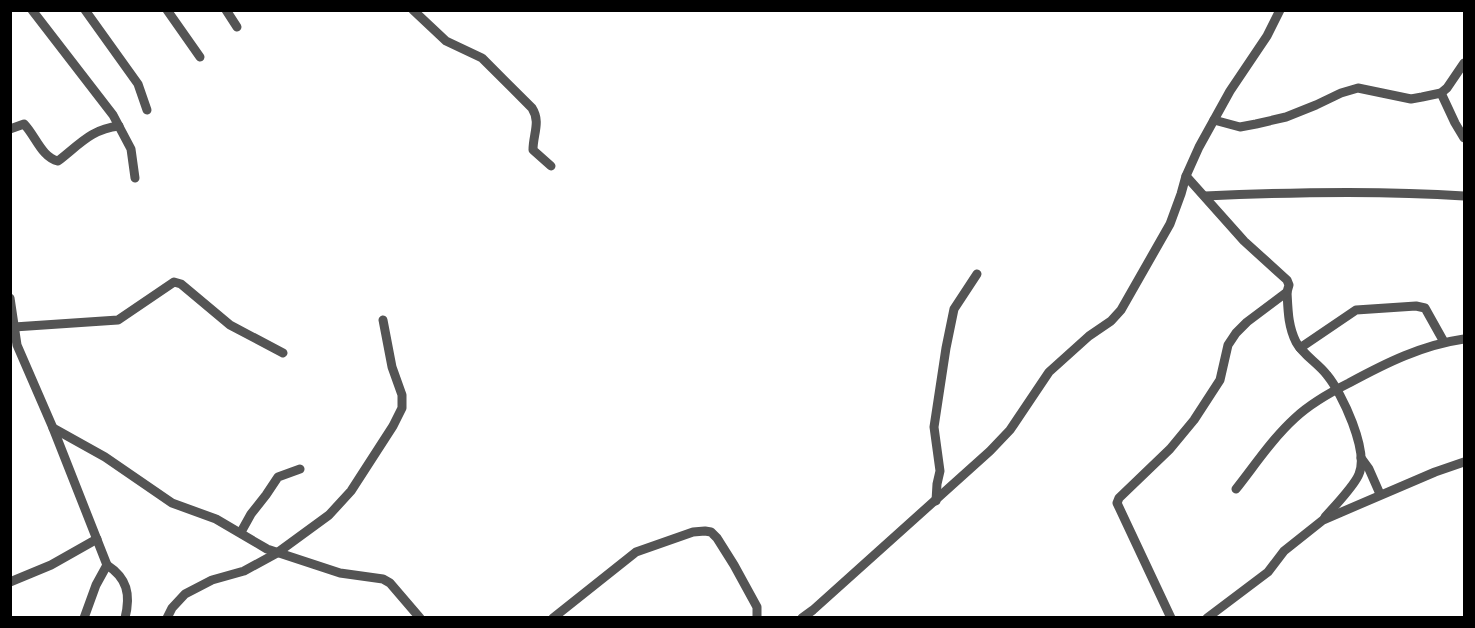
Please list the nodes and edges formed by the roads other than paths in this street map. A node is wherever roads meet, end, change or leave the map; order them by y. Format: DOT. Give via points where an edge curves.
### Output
graph roads {
  1 [pos="32,10"];
  2 [pos="85,10"];
  3 [pos="167,10"];
  4 [pos="226,10"];
  5 [pos="412,10"];
  6 [pos="1280,10"];
  7 [pos="237,27"];
  8 [pos="200,57"];
  9 [pos="1464,63"];
  10 [pos="1441,93"];
  11 [pos="147,110"];
  12 [pos="1214,120"];
  13 [pos="119,126"];
  14 [pos="10,129"];
  15 [pos="1464,138"];
  16 [pos="551,166"];
  17 [pos="1186,176"];
  18 [pos="135,178"];
  19 [pos="1205,196"];
  20 [pos="1464,196"];
  21 [pos="977,274"];
  22 [pos="1287,292"];
  23 [pos="10,298"];
  24 [pos="383,320"];
  25 [pos="14,327"];
  26 [pos="1464,339"];
  27 [pos="1444,342"];
  28 [pos="1300,348"];
  29 [pos="283,352"];
  30 [pos="1337,389"];
  31 [pos="53,428"];
  32 [pos="1361,458"];
  33 [pos="1464,462"];
  34 [pos="300,469"];
  35 [pos="1236,489"];
  36 [pos="1380,494"];
  37 [pos="936,501"];
  38 [pos="1323,520"];
  39 [pos="242,532"];
  40 [pos="97,539"];
  41 [pos="277,553"];
  42 [pos="107,565"];
  43 [pos="10,582"];
  44 [pos="84,618"];
  45 [pos="125,618"];
  46 [pos="167,618"];
  47 [pos="420,618"];
  48 [pos="553,618"];
  49 [pos="757,618"];
  50 [pos="802,618"];
  51 [pos="1171,618"];
  52 [pos="1208,618"];
  1 -- 13 [label="street"];
  2 -- 11 [label="street" via="138,84"];
  3 -- 8 [label="street"];
  4 -- 7 [label="street"];
  5 -- 16 [label="street" via="446,41 482,58 532,108 537,121 533,150"];
  6 -- 12 [label="street"];
  9 -- 10 [label="street"];
  10 -- 12 [label="street" via="1411,99 1358,88 1286,117 1256,124 1240,127"];
  10 -- 15 [label="street"];
  12 -- 17 [label="street"];
  13 -- 14 [label="street" via="93,133 57,161 47,155 24,124"];
  13 -- 18 [label="street" via="131,149"];
  17 -- 19 [label="street"];
  17 -- 37 [label="street" via="1170,224 1121,310 1049,372 1010,430"];
  19 -- 20 [label="street" via="1289,192"];
  19 -- 22 [label="street" via="1244,241 1287,280"];
  21 -- 37 [label="street" via="954,309 944,358 934,427 940,471"];
  22 -- 28 [label="street" via="1289,320"];
  22 -- 51 [label="street" via="1236,333 1228,345 1220,380 1194,420 1117,503"];
  23 -- 25 [label="street"];
  24 -- 41 [label="street" via="402,395 399,416 341,504"];
  25 -- 29 [label="street" via="118,320 174,282 230,325"];
  25 -- 31 [label="street" via="20,354"];
  26 -- 27 [label="street"];
  27 -- 28 [label="street" via="1426,310 1416,306 1356,310"];
  27 -- 30 [label="street" via="1383,364"];
  28 -- 30 [label="street"];
  30 -- 32 [label="street" via="1359,443"];
  30 -- 35 [label="street" via="1296,416"];
  31 -- 39 [label="street" via="105,457 172,503"];
  31 -- 40 [label="street"];
  32 -- 36 [label="street"];
  32 -- 38 [label="street" via="1359,474"];
  33 -- 36 [label="street"];
  34 -- 39 [label="street" via="278,477"];
  36 -- 38 [label="street"];
  37 -- 50 [label="street"];
  38 -- 52 [label="street" via="1284,551 1268,572"];
  39 -- 41 [label="street"];
  40 -- 42 [label="street"];
  40 -- 43 [label="street"];
  41 -- 46 [label="street" via="244,571 212,580 185,594"];
  41 -- 47 [label="street" via="340,573 383,579"];
  42 -- 44 [label="street"];
  42 -- 45 [label="street" via="117,572 128,590"];
  48 -- 49 [label="street" via="636,552 698,531 711,532 717,538 750,592"];
}
